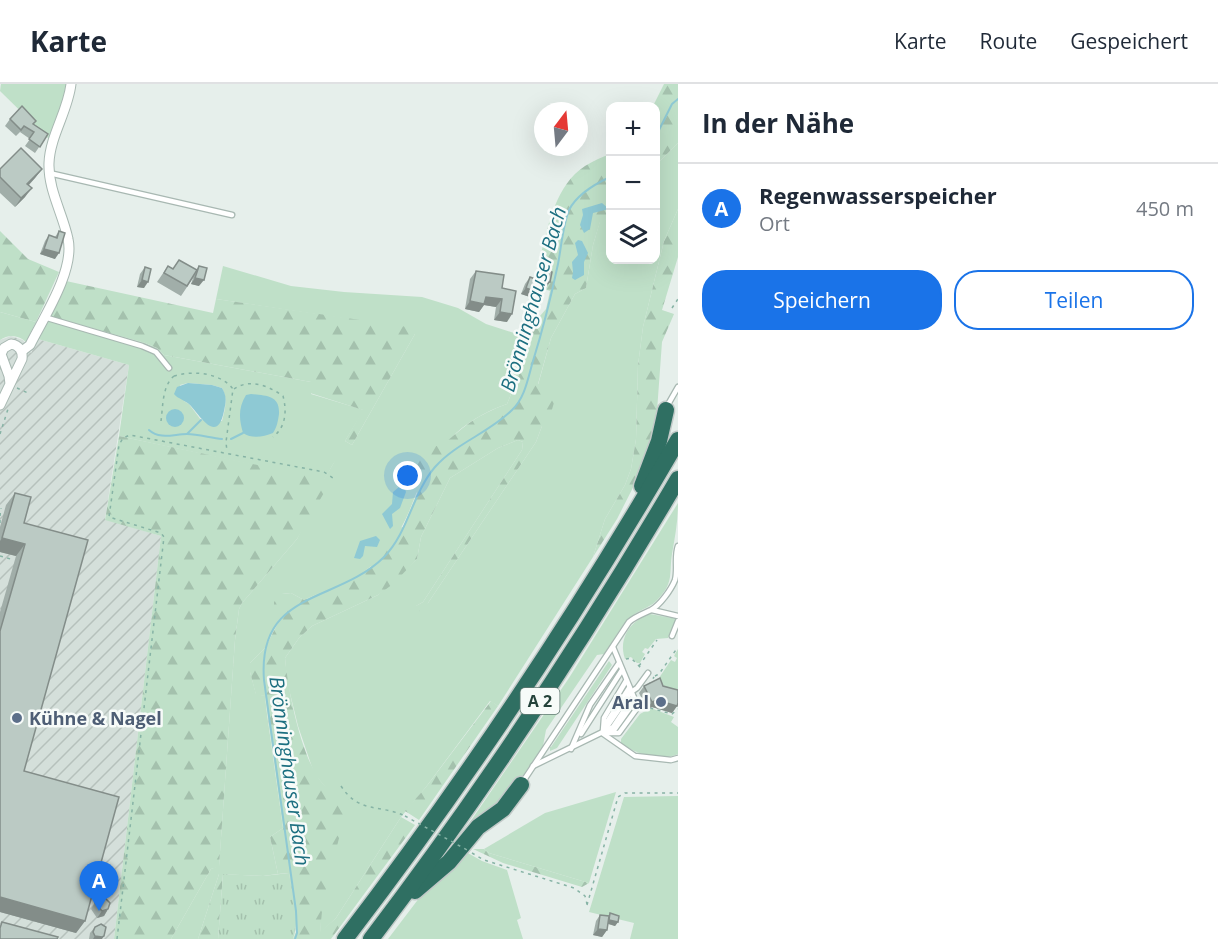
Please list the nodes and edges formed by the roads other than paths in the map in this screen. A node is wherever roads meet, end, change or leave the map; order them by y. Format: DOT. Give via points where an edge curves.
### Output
graph roads {
  1 [pos="71,84"];
  2 [pos="49,173"];
  3 [pos="232,215"];
  4 [pos="44,317"];
  5 [pos="22,351"];
  6 [pos="169,368"];
  7 [pos="10,384"];
  8 [pos="678,387"];
  9 [pos="0,405"];
  10 [pos="666,410"];
  11 [pos="678,440"];
  12 [pos="678,479"];
  13 [pos="626,527"];
  14 [pos="678,546"];
  15 [pos="677,578"];
  16 [pos="652,610"];
  17 [pos="678,615"];
  18 [pos="678,621"];
  19 [pos="672,636"];
  20 [pos="613,647"];
  21 [pos="619,663"];
  22 [pos="622,670"];
  23 [pos="648,673"];
  24 [pos="626,681"];
  25 [pos="632,694"];
  26 [pos="602,734"];
  27 [pos="572,749"];
  28 [pos="678,758"];
  29 [pos="533,766"];
  30 [pos="521,785"];
  31 [pos="390,914"];
  32 [pos="345,939"];
  33 [pos="371,939"];
  1 -- 2 [label="street" via="52,148"];
  2 -- 3 [label="lane"];
  2 -- 4 [label="street" via="70,256"];
  4 -- 5 [label="street" via="30,345"];
  4 -- 6 [label="lane" via="142,346 156,352"];
  5 -- 7 [label="street"];
  5 -- 7 [label="street" via="11,344 2,351"];
  7 -- 9 [label="street"];
  8 -- 10 [label="lane"];
  10 -- 13 [label="highway" via="659,441"];
  11 -- 13 [label="highway, A 2"];
  12 -- 31 [label="highway, A 2" via="524,725"];
  13 -- 32 [label="highway, A 2" via="499,726"];
  14 -- 15 [label="lane"];
  15 -- 16 [label="lane"];
  16 -- 17 [label="lane"];
  16 -- 20 [label="lane" via="629,622"];
  18 -- 19 [label="lane"];
  20 -- 21 [label="lane"];
  20 -- 29 [label="lane"];
  21 -- 22 [label="lane"];
  21 -- 27 [label="lane" via="590,705"];
  22 -- 24 [label="lane"];
  22 -- 27 [label="lane"];
  23 -- 25 [label="lane"];
  24 -- 25 [label="lane"];
  24 -- 26 [label="lane" via="604,718"];
  25 -- 26 [label="lane" via="613,727"];
  25 -- 26 [label="lane" via="606,720"];
  25 -- 26 [label="lane" via="638,707 619,733"];
  26 -- 27 [label="lane"];
  26 -- 28 [label="lane" via="635,756"];
  27 -- 29 [label="lane"];
  29 -- 30 [label="lane"];
  30 -- 31 [label="highway" via="503,809 478,826 449,862"];
  31 -- 33 [label="highway, A 2"];
}
